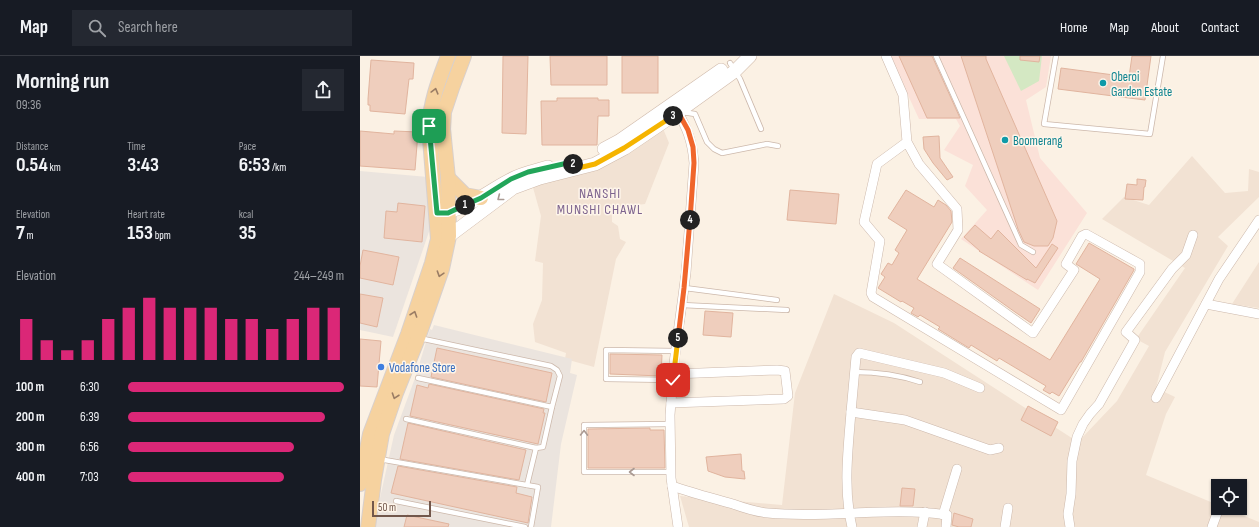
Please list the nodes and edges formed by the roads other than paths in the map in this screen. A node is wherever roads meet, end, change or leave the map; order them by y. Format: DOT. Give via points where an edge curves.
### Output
graph roads {
  1 [pos="448,56"];
  2 [pos="464,56"];
  3 [pos="750,56"];
  4 [pos="886,56"];
  5 [pos="936,56"];
  6 [pos="1056,56"];
  7 [pos="1163,56"];
  8 [pos="734,64"];
  9 [pos="676,108"];
  10 [pos="761,130"];
  11 [pos="907,142"];
  12 [pos="778,146"];
  13 [pos="573,165"];
  14 [pos="448,178"];
  15 [pos="481,198"];
  16 [pos="442,213"];
  17 [pos="1259,220"];
  18 [pos="1193,235"];
  19 [pos="444,237"];
  20 [pos="1033,252"];
  21 [pos="684,288"];
  22 [pos="777,300"];
  23 [pos="1206,304"];
  24 [pos="682,305"];
  25 [pos="787,310"];
  26 [pos="1259,314"];
  27 [pos="413,336"];
  28 [pos="676,351"];
  29 [pos="854,372"];
  30 [pos="673,377"];
  31 [pos="418,378"];
  32 [pos="920,382"];
  33 [pos="980,388"];
  34 [pos="1156,398"];
  35 [pos="671,402"];
  36 [pos="552,407"];
  37 [pos="851,412"];
  38 [pos="406,419"];
  39 [pos="670,424"];
  40 [pos="536,448"];
  41 [pos="999,448"];
  42 [pos="378,459"];
  43 [pos="957,469"];
  44 [pos="671,472"];
  45 [pos="360,484"];
  46 [pos="527,485"];
  47 [pos="672,486"];
  48 [pos="396,501"];
  49 [pos="1008,508"];
  50 [pos="926,512"];
  51 [pos="848,513"];
  52 [pos="943,515"];
  53 [pos="1216,515"];
  54 [pos="368,527"];
  55 [pos="525,527"];
  56 [pos="531,527"];
  57 [pos="678,527"];
  58 [pos="852,527"];
  59 [pos="922,527"];
  60 [pos="946,527"];
  61 [pos="1005,527"];
  62 [pos="1070,527"];
  63 [pos="1212,527"];
  16 -- 1 [label="main road, one-way" via="429,126 437,85"];
  2 -- 14 [label="main road" via="444,112 442,129"];
  3 -- 8 [label="street"];
  4 -- 11 [label="street" via="903,95"];
  5 -- 20 [label="lane" via="1021,245"];
  6 -- 7 [label="lane" via="1044,124 1150,134"];
  8 -- 9 [label="street"];
  8 -- 10 [label="lane"];
  9 -- 12 [label="lane" via="695,114 707,142 722,152 767,144"];
  9 -- 13 [label="street" via="624,148 595,164"];
  9 -- 21 [label="street" via="688,130 694,163"];
  11 -- 11 [label="street" via="877,164 864,222 880,240 871,293 873,297 1061,410 1140,272 1140,264 1086,234 1082,236 1066,264 1074,270 1033,333 937,264 958,230 957,209 919,164"];
  13 -- 15 [label="street" via="528,172 511,179"];
  13 -- 19 [label="street, one-way" via="513,188"];
  14 -- 15 [label="main road" via="465,195"];
  14 -- 16 [label="main road"];
  15 -- 16 [label="street"];
  16 -- 19 [label="main road"];
  17 -- 23 [label="street" via="1219,279"];
  18 -- 62 [label="street" via="1186,254 1126,332 1135,340 1077,437 1072,461 1068,514"];
  19 -- 27 [label="main road" via="442,269"];
  21 -- 22 [label="lane"];
  21 -- 24 [label="street"];
  23 -- 26 [label="street"];
  23 -- 34 [label="street"];
  24 -- 25 [label="lane"];
  24 -- 28 [label="street"];
  27 -- 36 [label="lane" via="551,366 560,376"];
  27 -- 42 [label="main road, one-way" via="382,434"];
  27 -- 45 [label="main road" via="370,434"];
  28 -- 30 [label="street"];
  28 -- 30 [label="lane" via="606,350 606,379"];
  29 -- 32 [label="lane" via="908,378"];
  29 -- 33 [label="street" via="859,353 944,373"];
  29 -- 37 [label="street"];
  30 -- 35 [label="street"];
  30 -- 35 [label="street" via="785,371 788,396 784,400"];
  31 -- 36 [label="lane"];
  35 -- 39 [label="street"];
  36 -- 40 [label="lane" via="543,447"];
  37 -- 41 [label="street" via="905,420 990,450"];
  37 -- 51 [label="street" via="847,455"];
  38 -- 40 [label="lane"];
  39 -- 44 [label="street"];
  44 -- 39 [label="lane, one-way" via="584,472 584,425"];
  40 -- 46 [label="lane"];
  42 -- 46 [label="lane"];
  42 -- 54 [label="main road"];
  43 -- 52 [label="street"];
  44 -- 47 [label="street"];
  46 -- 56 [label="lane" via="538,487"];
  47 -- 51 [label="street" via="767,513"];
  47 -- 57 [label="street"];
  48 -- 55 [label="lane"];
  49 -- 61 [label="street"];
  50 -- 51 [label="street"];
  50 -- 52 [label="street"];
  50 -- 59 [label="street"];
  51 -- 58 [label="street"];
  52 -- 60 [label="street" via="947,515"];
  53 -- 63 [label="street"];
}
